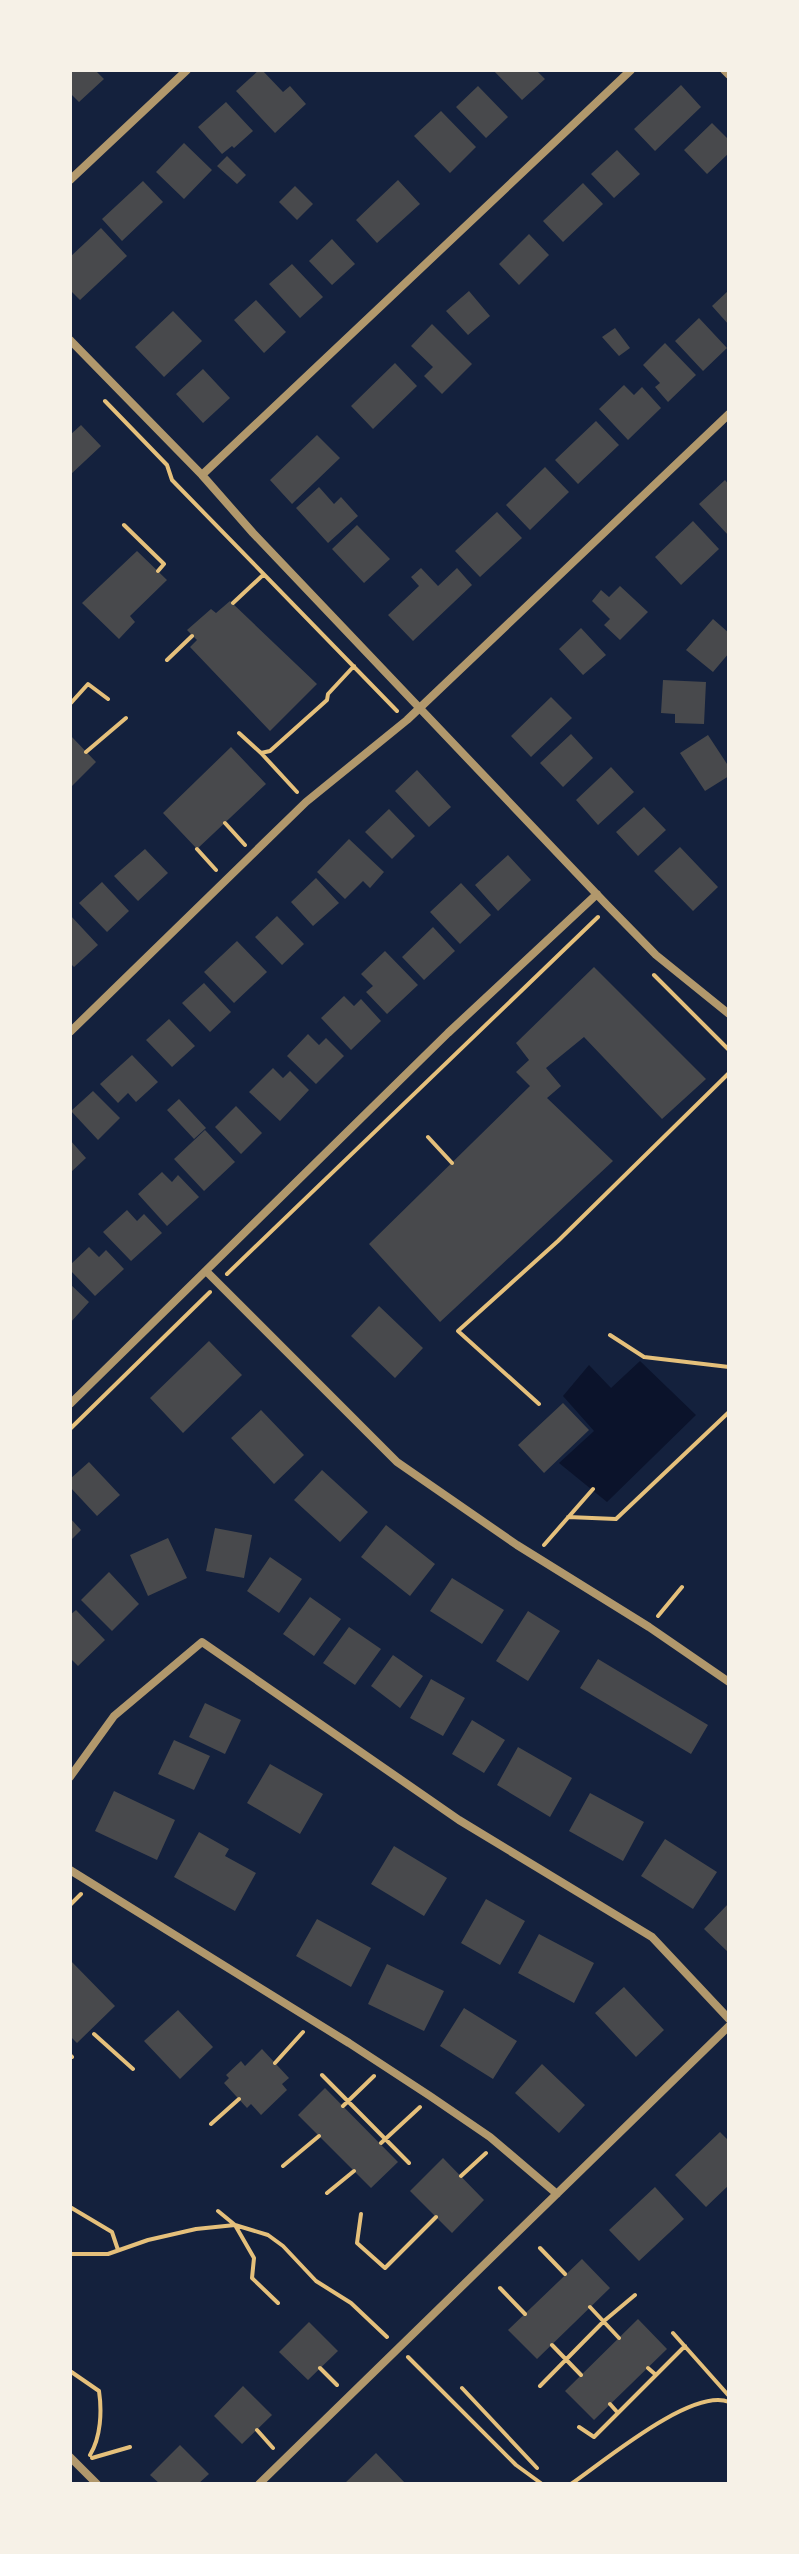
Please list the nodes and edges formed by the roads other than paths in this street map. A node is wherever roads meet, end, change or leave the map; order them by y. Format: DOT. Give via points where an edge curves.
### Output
graph roads {
  1 [pos="187,70"];
  2 [pos="631,70"];
  3 [pos="724,70"];
  4 [pos="729,75"];
  5 [pos="70,180"];
  6 [pos="70,340"];
  7 [pos="729,414"];
  8 [pos="202,475"];
  9 [pos="419,707"];
  10 [pos="597,894"];
  11 [pos="729,1014"];
  12 [pos="70,1032"];
  13 [pos="207,1272"];
  14 [pos="70,1404"];
  15 [pos="729,1682"];
  16 [pos="70,1777"];
  17 [pos="70,1870"];
  18 [pos="729,2019"];
  19 [pos="729,2026"];
  20 [pos="557,2194"];
  21 [pos="70,2457"];
  22 [pos="268,2475"];
  23 [pos="97,2484"];
  24 [pos="259,2484"];
  25 [pos="276,2484"];
  1 -- 5 [label="street"];
  2 -- 8 [label="street"];
  3 -- 4 [label="street"];
  6 -- 8 [label="street"];
  7 -- 9 [label="street"];
  8 -- 9 [label="street"];
  9 -- 10 [label="street"];
  9 -- 12 [label="street" via="306,802"];
  10 -- 11 [label="street" via="656,955"];
  10 -- 13 [label="street"];
  13 -- 14 [label="street"];
  13 -- 15 [label="street" via="397,1462"];
  16 -- 18 [label="street" via="114,1716 202,1642 459,1820 652,1937"];
  17 -- 20 [label="street" via="430,2096 497,2142"];
  19 -- 20 [label="street"];
  20 -- 22 [label="street"];
  21 -- 23 [label="street"];
  22 -- 24 [label="street"];
  22 -- 25 [label="street"];
}
